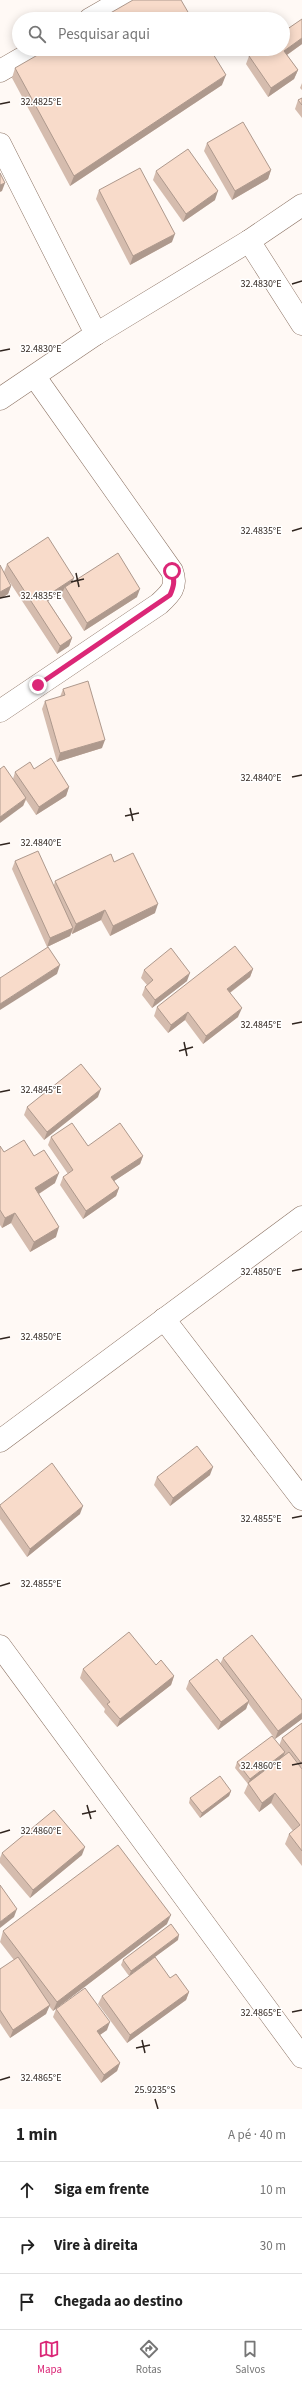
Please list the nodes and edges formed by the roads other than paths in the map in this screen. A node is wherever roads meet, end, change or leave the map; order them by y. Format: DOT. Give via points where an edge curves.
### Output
graph roads {
  1 [pos="123,0"];
  2 [pos="102,12"];
  3 [pos="26,56"];
  4 [pos="0,71"];
  5 [pos="0,144"];
  6 [pos="302,206"];
  7 [pos="249,241"];
  8 [pos="302,324"];
  9 [pos="96,334"];
  10 [pos="34,377"];
  11 [pos="0,399"];
  12 [pos="0,710"];
  13 [pos="302,1217"];
  14 [pos="164,1319"];
  15 [pos="0,1441"];
  16 [pos="302,1499"];
  17 [pos="0,1646"];
  18 [pos="302,2057"];
  1 -- 2 [label="street"];
  3 -- 4 [label="street"];
  5 -- 9 [label="street"];
  6 -- 7 [label="street"];
  7 -- 8 [label="street"];
  7 -- 9 [label="street"];
  9 -- 10 [label="street"];
  10 -- 11 [label="street"];
  10 -- 12 [label="street" via="172,571 174,588 159,604"];
  13 -- 14 [label="street"];
  14 -- 15 [label="street"];
  14 -- 16 [label="street"];
  17 -- 18 [label="street"];
}
